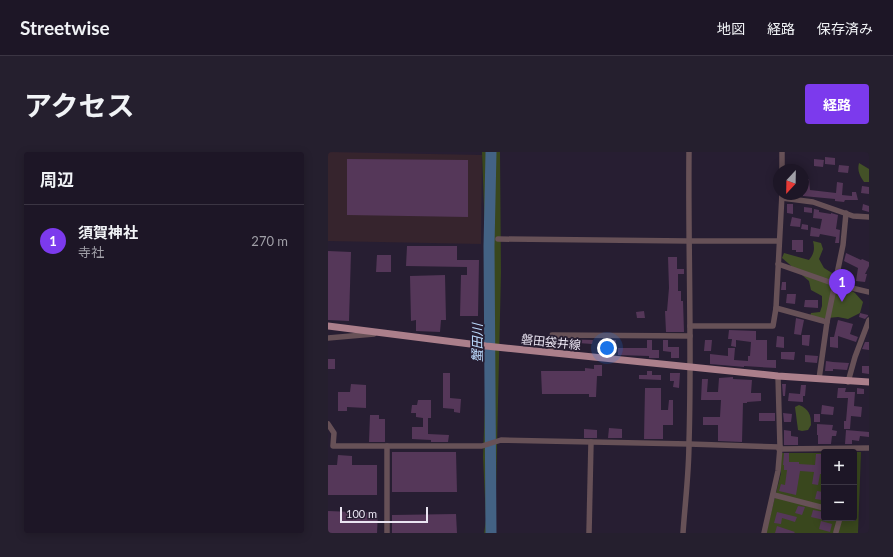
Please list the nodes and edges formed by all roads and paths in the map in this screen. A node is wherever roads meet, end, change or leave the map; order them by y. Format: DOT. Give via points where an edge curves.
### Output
graph roads {
  1 [pos="688,152"];
  2 [pos="782,152"];
  3 [pos="782,164"];
  4 [pos="782,200"];
  5 [pos="803,200"];
  6 [pos="846,213"];
  7 [pos="869,217"];
  8 [pos="498,239"];
  9 [pos="688,241"];
  10 [pos="779,241"];
  11 [pos="778,264"];
  12 [pos="835,284"];
  13 [pos="869,292"];
  14 [pos="776,308"];
  15 [pos="869,320"];
  16 [pos="828,322"];
  17 [pos="328,326"];
  18 [pos="690,326"];
  19 [pos="381,333"];
  20 [pos="690,336"];
  21 [pos="328,338"];
  22 [pos="550,353"];
  23 [pos="690,368"];
  24 [pos="778,376"];
  25 [pos="819,379"];
  26 [pos="848,382"];
  27 [pos="869,382"];
  28 [pos="328,424"];
  29 [pos="591,442"];
  30 [pos="689,444"];
  31 [pos="388,446"];
  32 [pos="779,448"];
  33 [pos="869,448"];
  34 [pos="774,495"];
  35 [pos="821,507"];
  36 [pos="839,521"];
  37 [pos="387,533"];
  38 [pos="589,533"];
  39 [pos="683,533"];
  40 [pos="764,533"];
  41 [pos="837,533"];
  1 -- 9 [label="street"];
  2 -- 3 [label="street"];
  4 -- 10 [label="street"];
  5 -- 6 [label="street"];
  6 -- 7 [label="street"];
  6 -- 12 [label="street"];
  8 -- 9 [label="street"];
  9 -- 10 [label="street"];
  9 -- 18 [label="street"];
  10 -- 11 [label="street"];
  11 -- 12 [label="street"];
  11 -- 14 [label="street"];
  12 -- 13 [label="street"];
  12 -- 16 [label="street"];
  14 -- 16 [label="street"];
  14 -- 18 [label="street" via="773,326"];
  15 -- 26 [label="street"];
  16 -- 25 [label="street"];
  17 -- 19 [label="main road, 磐田袋井線"];
  18 -- 20 [label="street"];
  19 -- 21 [label="street"];
  19 -- 22 [label="main road, 磐田袋井線"];
  20 -- 22 [label="street" via="552,335"];
  20 -- 23 [label="street"];
  22 -- 23 [label="main road, 磐田袋井線"];
  23 -- 24 [label="main road, 磐田袋井線"];
  23 -- 30 [label="street"];
  24 -- 25 [label="main road, 磐田袋井線"];
  24 -- 32 [label="street"];
  25 -- 26 [label="main road, 磐田袋井線"];
  26 -- 27 [label="main road, 磐田袋井線"];
  28 -- 31 [label="street" via="334,433 333,446"];
  29 -- 30 [label="street"];
  29 -- 31 [label="street" via="501,440 482,446"];
  29 -- 38 [label="street"];
  30 -- 32 [label="street"];
  30 -- 39 [label="street"];
  31 -- 37 [label="street"];
  32 -- 33 [label="street"];
  32 -- 34 [label="street"];
  34 -- 35 [label="street"];
  34 -- 40 [label="street"];
  36 -- 41 [label="street"];
}
